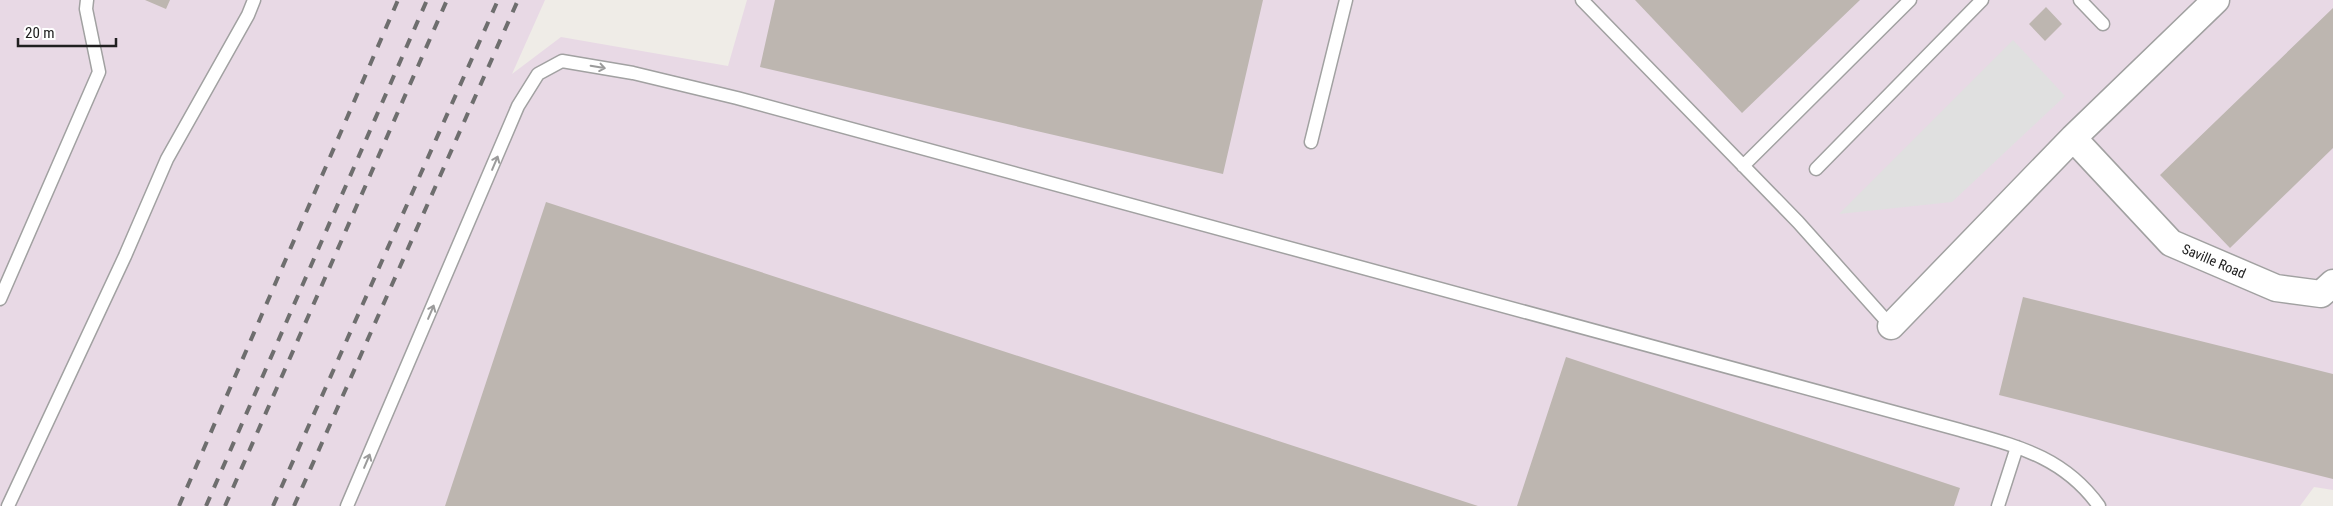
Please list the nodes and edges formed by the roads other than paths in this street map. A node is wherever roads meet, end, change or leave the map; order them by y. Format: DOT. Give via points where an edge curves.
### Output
graph roads {
  1 [pos="87,0"];
  2 [pos="254,0"];
  3 [pos="1346,0"];
  4 [pos="1582,0"];
  5 [pos="1910,0"];
  6 [pos="1982,0"];
  7 [pos="2080,0"];
  8 [pos="2216,0"];
  9 [pos="2103,24"];
  10 [pos="2073,138"];
  11 [pos="1311,142"];
  12 [pos="1743,166"];
  13 [pos="1816,169"];
  14 [pos="2333,283"];
  15 [pos="0,299"];
  16 [pos="1891,326"];
  17 [pos="2017,447"];
  18 [pos="8,506"];
  19 [pos="347,506"];
  20 [pos="1998,506"];
  21 [pos="2099,506"];
  1 -- 15 [label="lane" via="99,72"];
  2 -- 18 [label="lane" via="167,159"];
  3 -- 11 [label="lane"];
  4 -- 12 [label="lane"];
  5 -- 12 [label="lane"];
  6 -- 13 [label="lane"];
  7 -- 9 [label="lane"];
  8 -- 10 [label="street"];
  10 -- 14 [label="street, Saville Road" via="2171,243 2276,288 2321,294"];
  10 -- 16 [label="street"];
  12 -- 16 [label="lane"];
  19 -- 17 [label="lane, one-way" via="518,106 538,74 562,61 633,73 737,98"];
  17 -- 20 [label="lane"];
  17 -- 21 [label="lane" via="2065,470"];
}
